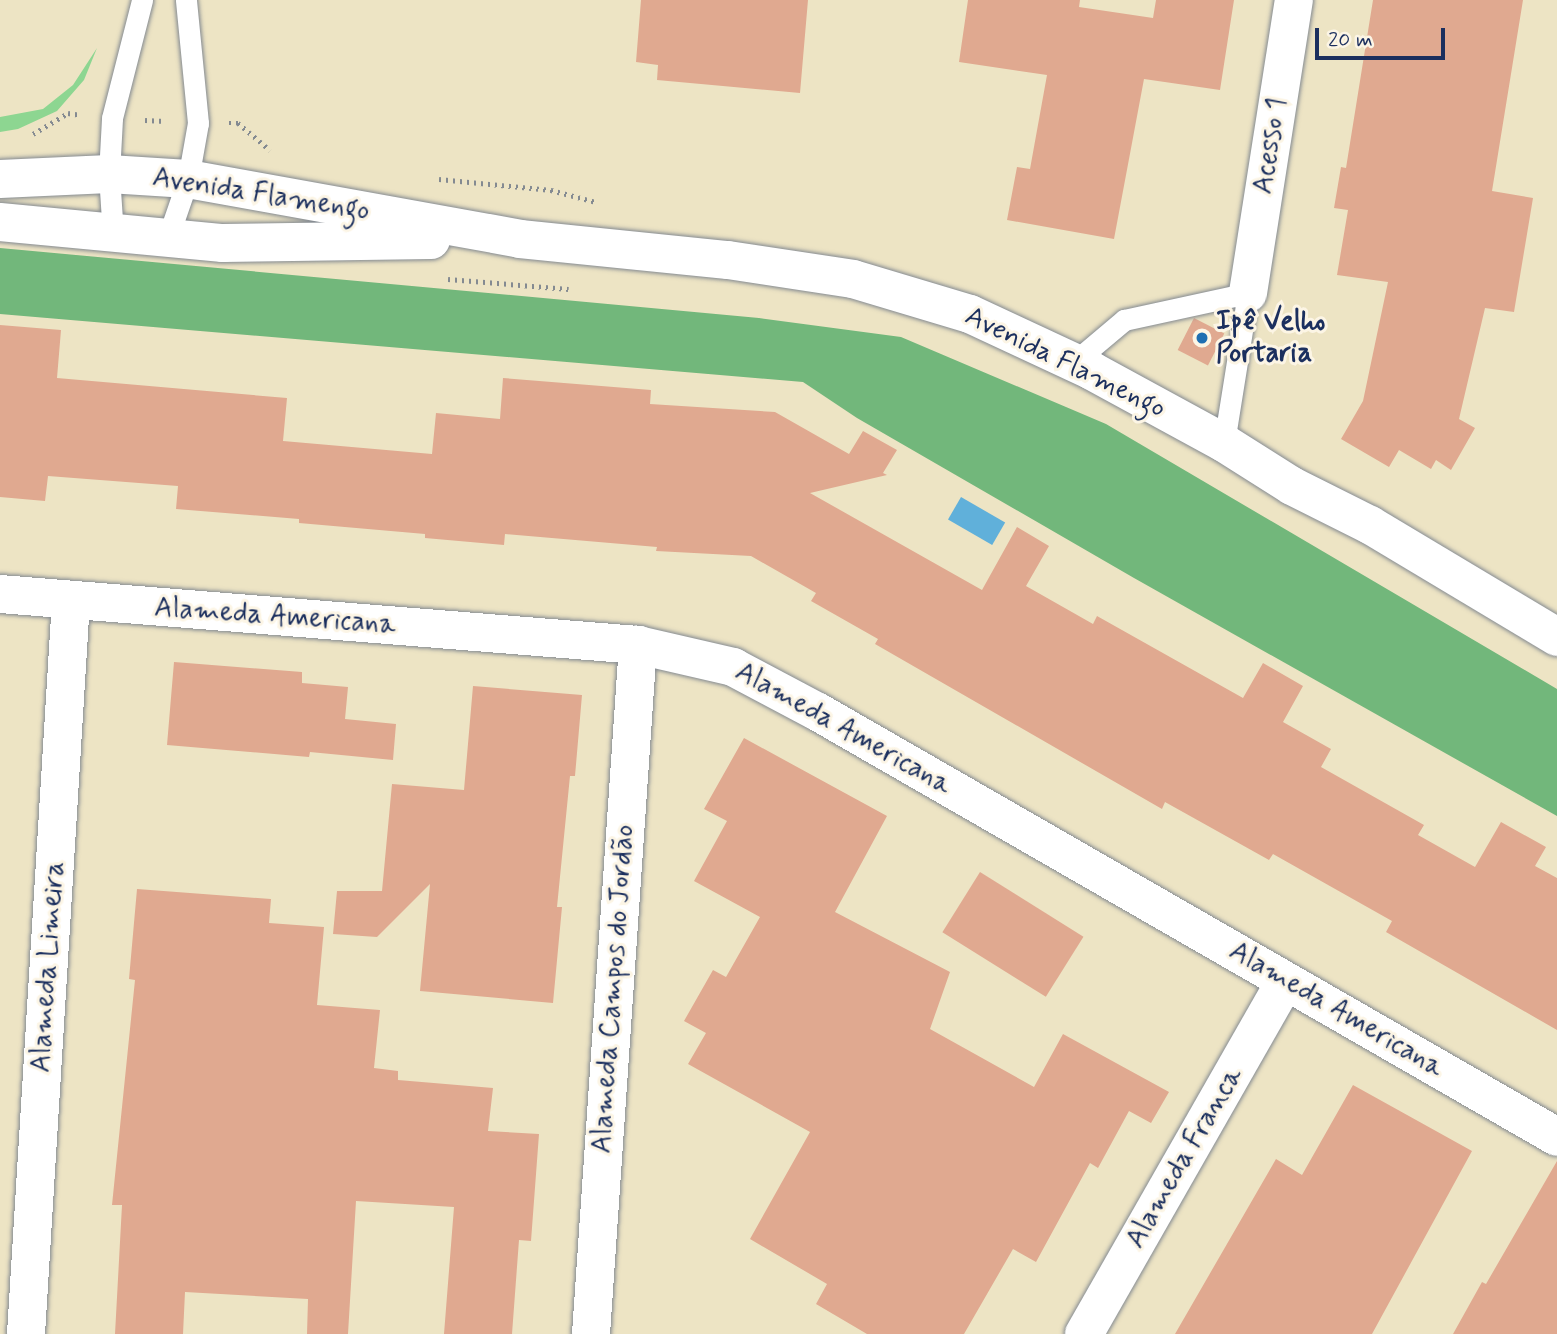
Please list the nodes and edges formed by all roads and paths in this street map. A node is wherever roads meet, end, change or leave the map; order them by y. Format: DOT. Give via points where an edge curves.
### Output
graph roads {
  1 [pos="142,0"];
  2 [pos="186,0"];
  3 [pos="1293,0"];
  4 [pos="112,118"];
  5 [pos="198,123"];
  6 [pos="23,136"];
  7 [pos="279,155"];
  8 [pos="109,174"];
  9 [pos="431,178"];
  10 [pos="0,179"];
  11 [pos="188,179"];
  12 [pos="605,204"];
  13 [pos="0,222"];
  14 [pos="113,234"];
  15 [pos="520,239"];
  16 [pos="167,240"];
  17 [pos="441,279"];
  18 [pos="578,290"];
  19 [pos="1248,293"];
  20 [pos="1073,363"];
  21 [pos="1224,443"];
  22 [pos="0,594"];
  23 [pos="71,601"];
  24 [pos="1557,637"];
  25 [pos="638,645"];
  26 [pos="1285,981"];
  27 [pos="1557,1138"];
  28 [pos="26,1334"];
  29 [pos="591,1334"];
  30 [pos="1084,1334"];
  1 -- 4 [label="lane"];
  2 -- 5 [label="lane"];
  3 -- 19 [label="street, Acesso 1"];
  4 -- 5 [label="path"];
  4 -- 6 [label="path" via="68,113 35,134"];
  4 -- 8 [label="lane"];
  5 -- 7 [label="path" via="238,123"];
  5 -- 11 [label="lane"];
  8 -- 10 [label="street, Avenida Flamengo"];
  8 -- 11 [label="street, Avenida Flamengo"];
  8 -- 14 [label="lane"];
  9 -- 12 [label="path" via="551,190"];
  11 -- 15 [label="street, Avenida Flamengo"];
  11 -- 16 [label="lane"];
  13 -- 14 [label="street, Avenida Flamengo"];
  14 -- 16 [label="street, Avenida Flamengo"];
  15 -- 16 [label="street, Avenida Flamengo"];
  15 -- 20 [label="street, Avenida Flamengo" via="728,260 853,279 970,314"];
  17 -- 18 [label="path"];
  19 -- 20 [label="lane" via="1124,320"];
  19 -- 21 [label="lane"];
  20 -- 21 [label="street, Avenida Flamengo"];
  21 -- 24 [label="street, Avenida Flamengo"];
  22 -- 23 [label="street, Alameda Americana"];
  23 -- 25 [label="street, Alameda Americana"];
  23 -- 28 [label="street, Alameda Limeira"];
  25 -- 26 [label="street, Alameda Americana" via="733,667"];
  25 -- 29 [label="street, Alameda Campos do Jordão"];
  26 -- 27 [label="street, Alameda Americana"];
  26 -- 30 [label="street, Alameda Franca"];
}
